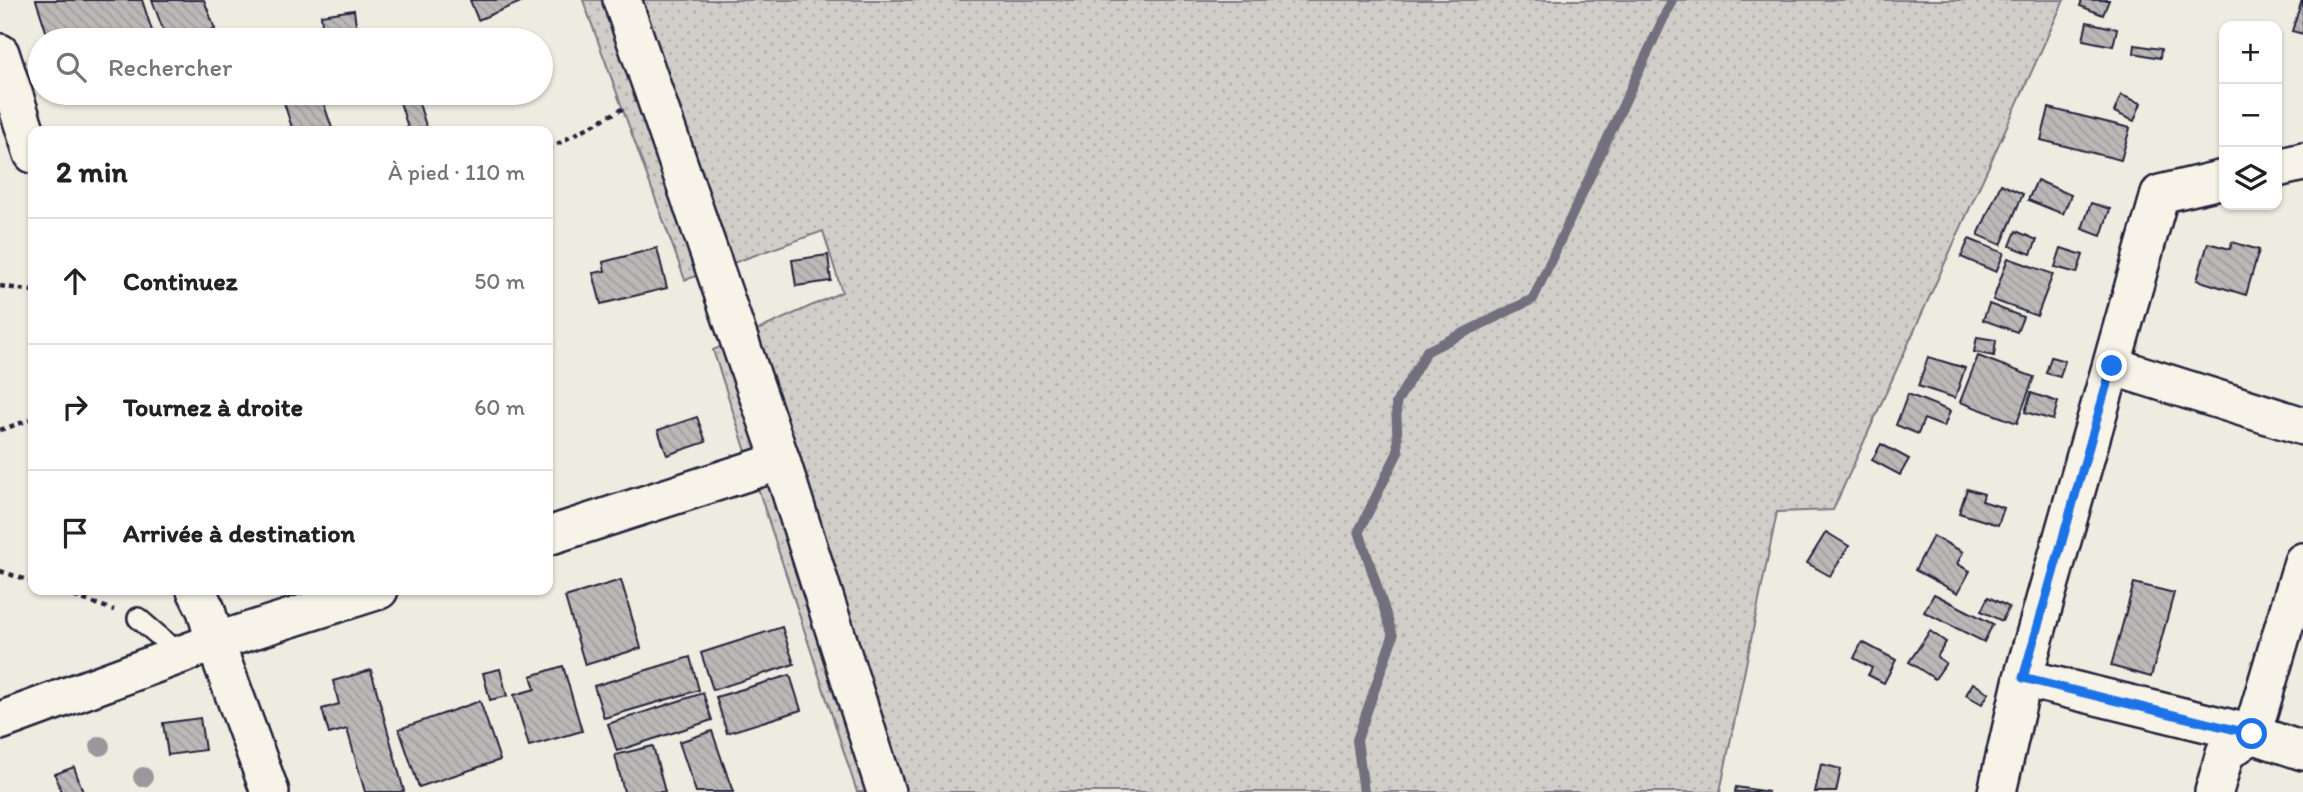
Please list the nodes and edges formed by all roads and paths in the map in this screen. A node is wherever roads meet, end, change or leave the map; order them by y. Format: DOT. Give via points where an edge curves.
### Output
graph roads {
  1 [pos="622,0"];
  2 [pos="0,54"];
  3 [pos="654,92"];
  4 [pos="28,139"];
  5 [pos="553,146"];
  6 [pos="2303,162"];
  7 [pos="2282,167"];
  8 [pos="2219,181"];
  9 [pos="0,286"];
  10 [pos="28,290"];
  11 [pos="2112,366"];
  12 [pos="28,421"];
  13 [pos="2303,426"];
  14 [pos="0,430"];
  15 [pos="781,461"];
  16 [pos="553,534"];
  17 [pos="2303,562"];
  18 [pos="0,571"];
  19 [pos="28,580"];
  20 [pos="198,595"];
  21 [pos="363,595"];
  22 [pos="138,618"];
  23 [pos="215,642"];
  24 [pos="181,655"];
  25 [pos="2023,678"];
  26 [pos="0,721"];
  27 [pos="2252,734"];
  28 [pos="2303,751"];
  29 [pos="270,792"];
  30 [pos="886,792"];
  31 [pos="1997,792"];
  32 [pos="2214,792"];
  1 -- 3 [label="street"];
  2 -- 4 [label="street"];
  3 -- 5 [label="path"];
  3 -- 15 [label="street"];
  6 -- 7 [label="street"];
  8 -- 11 [label="street" via="2160,194"];
  9 -- 10 [label="path"];
  11 -- 13 [label="street"];
  11 -- 25 [label="street"];
  12 -- 14 [label="path"];
  15 -- 16 [label="street"];
  15 -- 30 [label="street"];
  17 -- 27 [label="street"];
  18 -- 19 [label="path"];
  20 -- 23 [label="street"];
  21 -- 23 [label="street"];
  22 -- 24 [label="lane"];
  23 -- 24 [label="street"];
  23 -- 29 [label="street"];
  24 -- 26 [label="street"];
  25 -- 27 [label="street"];
  25 -- 31 [label="street"];
  27 -- 28 [label="street"];
  27 -- 32 [label="street" via="2225,753"];
}
